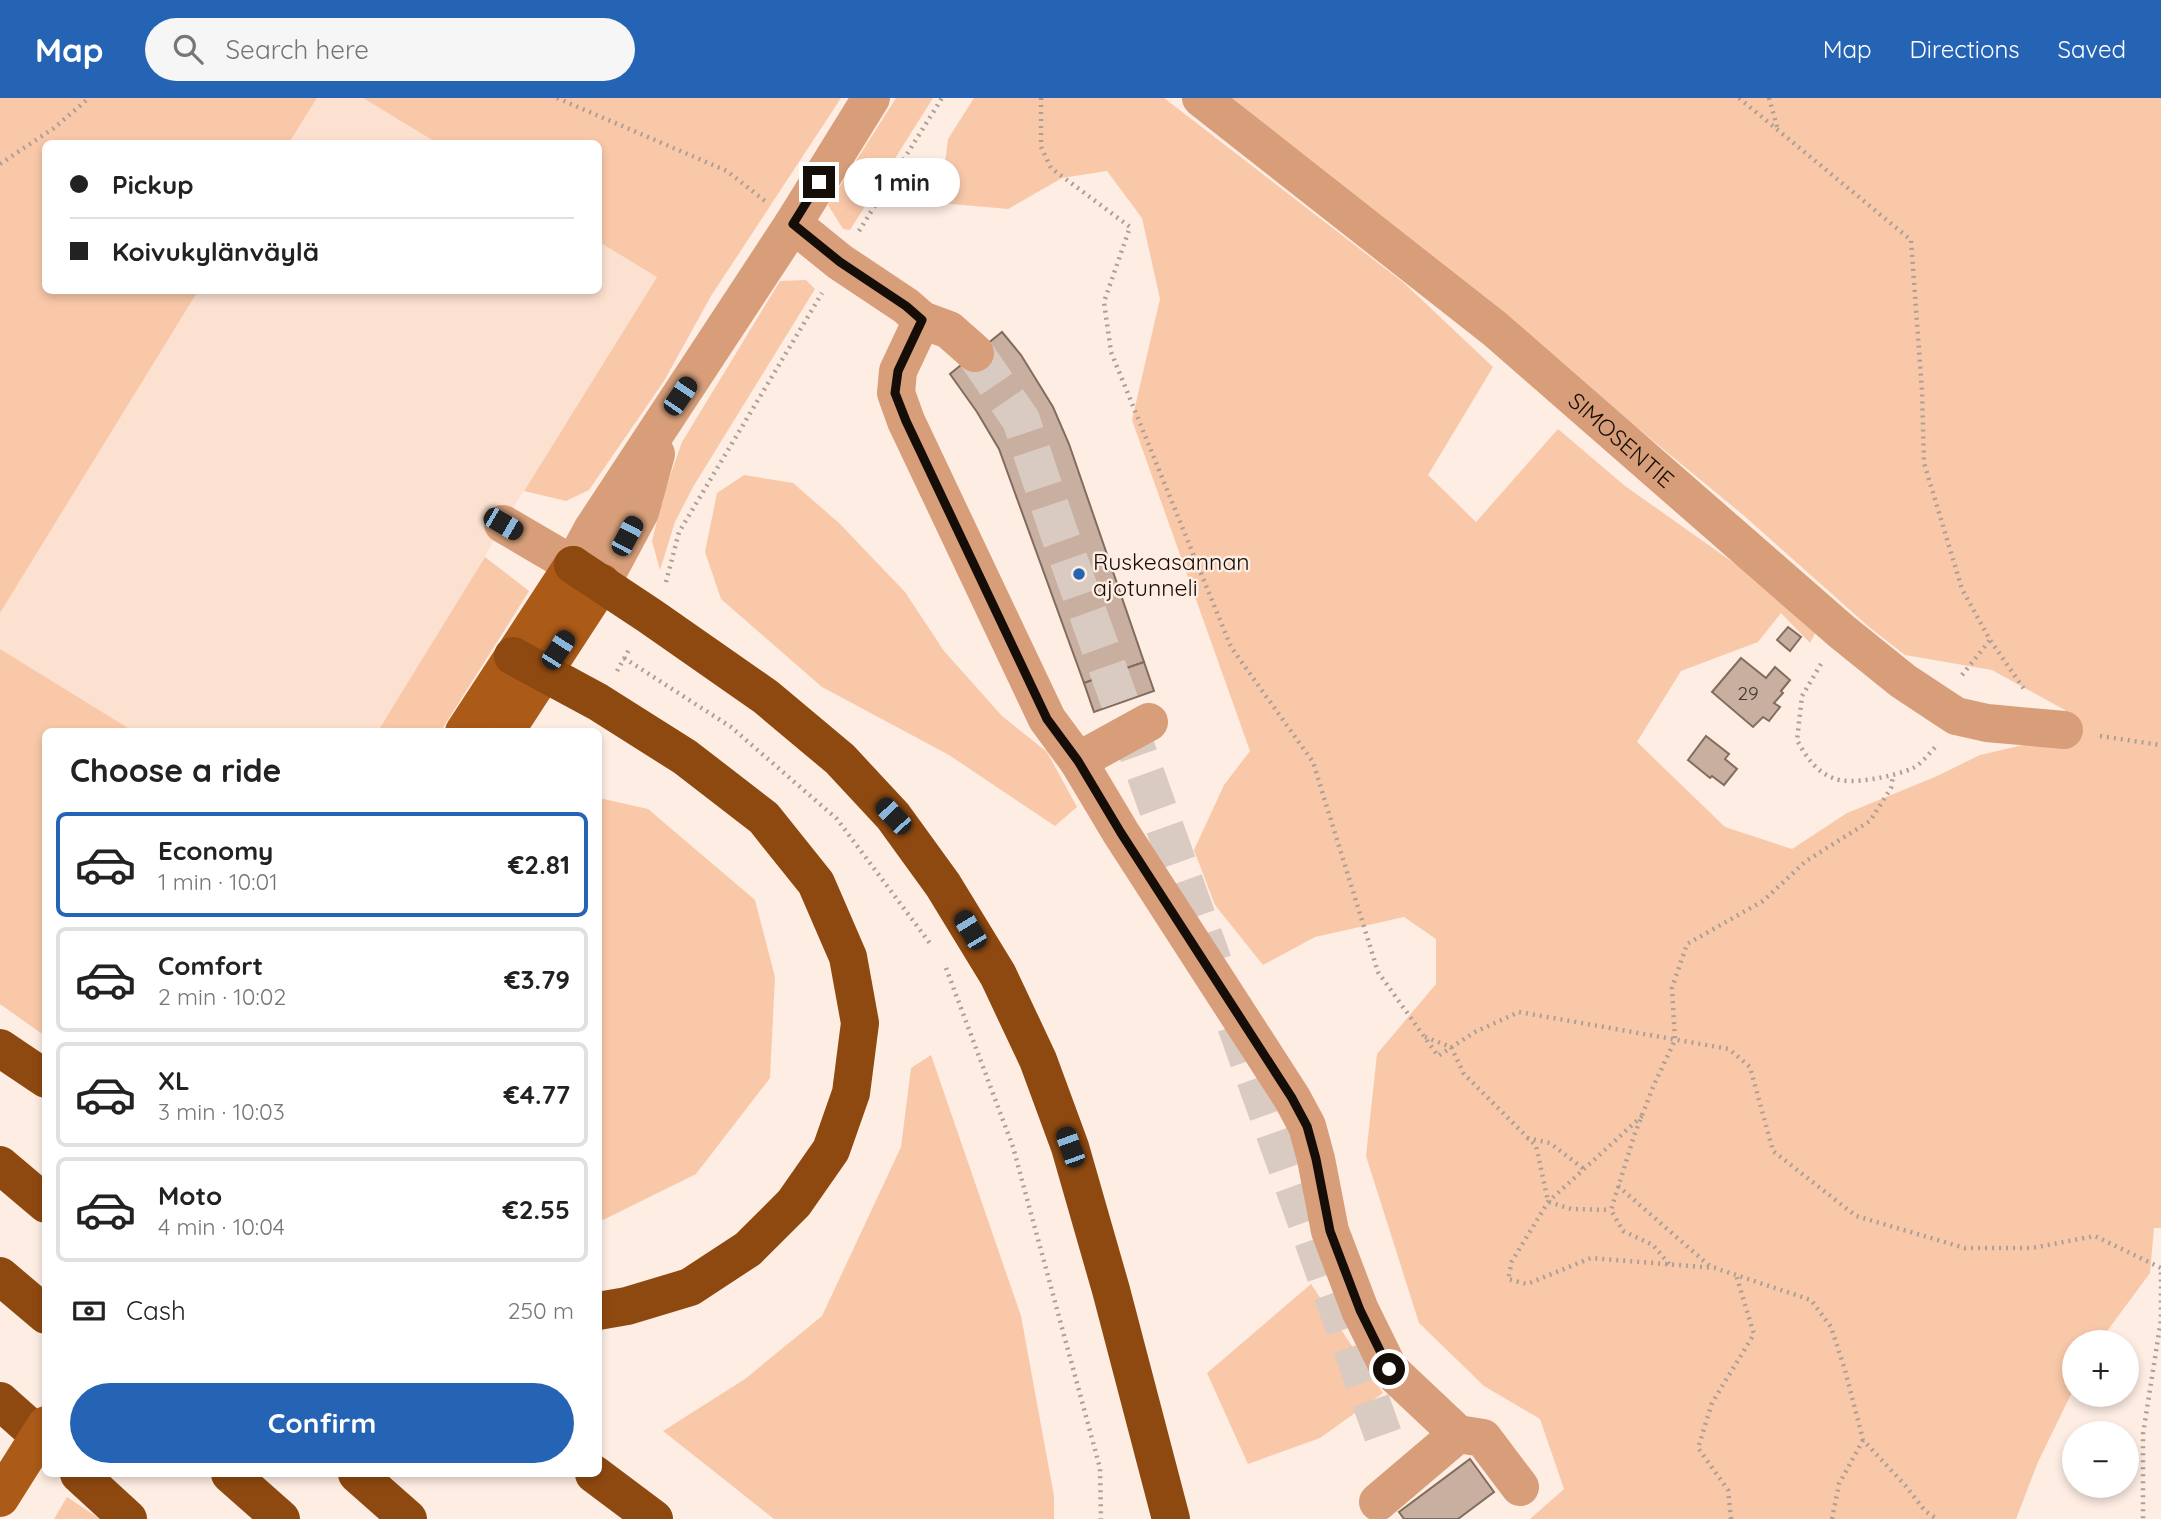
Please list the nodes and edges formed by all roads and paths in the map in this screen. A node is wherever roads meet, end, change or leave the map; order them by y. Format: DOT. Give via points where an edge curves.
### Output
graph roads {
  1 [pos="89,98"];
  2 [pos="557,98"];
  3 [pos="871,98"];
  4 [pos="942,98"];
  5 [pos="1041,98"];
  6 [pos="1201,98"];
  7 [pos="1739,98"];
  8 [pos="1769,98"];
  9 [pos="1779,131"];
  10 [pos="0,164"];
  11 [pos="793,224"];
  12 [pos="840,262"];
  13 [pos="922,320"];
  14 [pos="975,353"];
  15 [pos="503,524"];
  16 [pos="587,574"];
  17 [pos="650,616"];
  18 [pos="1841,631"];
  19 [pos="624,658"];
  20 [pos="528,664"];
  21 [pos="598,702"];
  22 [pos="1956,716"];
  23 [pos="1149,722"];
  24 [pos="2025,727"];
  25 [pos="468,728"];
  26 [pos="506,728"];
  27 [pos="2064,730"];
  28 [pos="2161,746"];
  29 [pos="1078,761"];
  30 [pos="1893,776"];
  31 [pos="936,951"];
  32 [pos="944,962"];
  33 [pos="1424,1037"];
  34 [pos="1675,1040"];
  35 [pos="1451,1047"];
  36 [pos="0,1048"];
  37 [pos="42,1076"];
  38 [pos="1642,1116"];
  39 [pos="1527,1138"];
  40 [pos="0,1165"];
  41 [pos="1584,1169"];
  42 [pos="1618,1186"];
  43 [pos="42,1201"];
  44 [pos="1548,1202"];
  45 [pos="1611,1210"];
  46 [pos="1669,1264"];
  47 [pos="1712,1268"];
  48 [pos="2161,1268"];
  49 [pos="1736,1275"];
  50 [pos="0,1276"];
  51 [pos="602,1310"];
  52 [pos="42,1312"];
  53 [pos="0,1401"];
  54 [pos="42,1430"];
  55 [pos="1458,1434"];
  56 [pos="42,1439"];
  57 [pos="1863,1440"];
  58 [pos="82,1477"];
  59 [pos="233,1477"];
  60 [pos="360,1477"];
  61 [pos="598,1477"];
  62 [pos="1520,1487"];
  63 [pos="0,1498"];
  64 [pos="1378,1502"];
  65 [pos="127,1518"];
  66 [pos="282,1519"];
  67 [pos="408,1519"];
  68 [pos="654,1519"];
  69 [pos="1101,1519"];
  70 [pos="1171,1519"];
  71 [pos="1731,1519"];
  72 [pos="1832,1519"];
  73 [pos="1937,1519"];
  74 [pos="2143,1519"];
  1 -- 10 [label="path"];
  2 -- 11 [label="path" via="727,171"];
  3 -- 11 [label="street"];
  4 -- 12 [label="path"];
  5 -- 33 [label="path" via="1041,147 1051,168 1129,228 1104,302 1111,352 1231,647 1313,762 1378,972"];
  6 -- 18 [label="street, SIMOSENTIE" via="1495,329"];
  7 -- 9 [label="path"];
  8 -- 9 [label="path"];
  9 -- 24 [label="path" via="1910,240 1923,463 1962,589 2024,688"];
  11 -- 12 [label="street"];
  11 -- 16 [label="street" via="666,417 640,512"];
  12 -- 13 [label="street"];
  12 -- 17 [label="path" via="679,532 663,594"];
  13 -- 14 [label="street" via="949,330"];
  13 -- 29 [label="street" via="898,371 895,393 1047,719"];
  15 -- 16 [label="street"];
  16 -- 17 [label="highway"];
  16 -- 20 [label="main road"];
  17 -- 19 [label="path"];
  17 -- 70 [label="highway" via="766,697 840,759 900,826 943,885 998,975 1038,1060 1070,1147"];
  18 -- 22 [label="street, SIMOSENTIE"];
  18 -- 30 [label="path" via="1802,696 1797,740 1815,767 1833,778"];
  19 -- 21 [label="path"];
  19 -- 31 [label="path" via="731,727 837,819"];
  20 -- 21 [label="highway"];
  20 -- 25 [label="main road"];
  20 -- 26 [label="main road"];
  21 -- 51 [label="highway" via="685,757 764,818 816,883 848,957 860,1023 851,1093 831,1150 794,1203 748,1249 690,1287"];
  22 -- 24 [label="street, SIMOSENTIE"];
  22 -- 30 [label="path" via="1934,749 1915,767"];
  23 -- 29 [label="street"];
  24 -- 27 [label="street, SIMOSENTIE"];
  27 -- 28 [label="path"];
  29 -- 55 [label="street" via="1307,1126 1330,1231 1389,1369"];
  30 -- 34 [label="path" via="1891,788 1870,821 1806,861 1763,901 1687,944 1672,988"];
  32 -- 69 [label="path" via="1013,1147 1100,1468"];
  33 -- 35 [label="path"];
  33 -- 35 [label="path" via="1438,1056"];
  34 -- 35 [label="path" via="1519,1012"];
  34 -- 38 [label="path"];
  34 -- 48 [label="path" via="1729,1049 1750,1067 1773,1151 1856,1216 1965,1248 2032,1248 2095,1236"];
  35 -- 39 [label="path" via="1464,1074"];
  36 -- 37 [label="highway"];
  38 -- 41 [label="path"];
  38 -- 42 [label="path"];
  39 -- 41 [label="path" via="1550,1143"];
  39 -- 44 [label="path" via="1536,1146"];
  40 -- 43 [label="highway"];
  41 -- 44 [label="path"];
  42 -- 45 [label="path"];
  42 -- 47 [label="path"];
  44 -- 45 [label="path" via="1571,1209"];
  44 -- 46 [label="path" via="1512,1261 1508,1279 1527,1284 1591,1258"];
  45 -- 46 [label="path" via="1623,1231 1653,1245"];
  46 -- 47 [label="path"];
  47 -- 49 [label="path"];
  48 -- 74 [label="path" via="2161,1320 2143,1434"];
  49 -- 57 [label="path" via="1811,1300 1831,1327"];
  49 -- 71 [label="path" via="1754,1334 1712,1403 1698,1448 1728,1490"];
  50 -- 52 [label="highway"];
  53 -- 56 [label="highway"];
  54 -- 63 [label="main road, bridge"];
  55 -- 62 [label="street" via="1483,1438"];
  55 -- 64 [label="street"];
  57 -- 72 [label="path" via="1839,1484"];
  57 -- 73 [label="path"];
  58 -- 65 [label="highway"];
  59 -- 66 [label="highway"];
  60 -- 67 [label="highway"];
  61 -- 68 [label="highway"];
}
